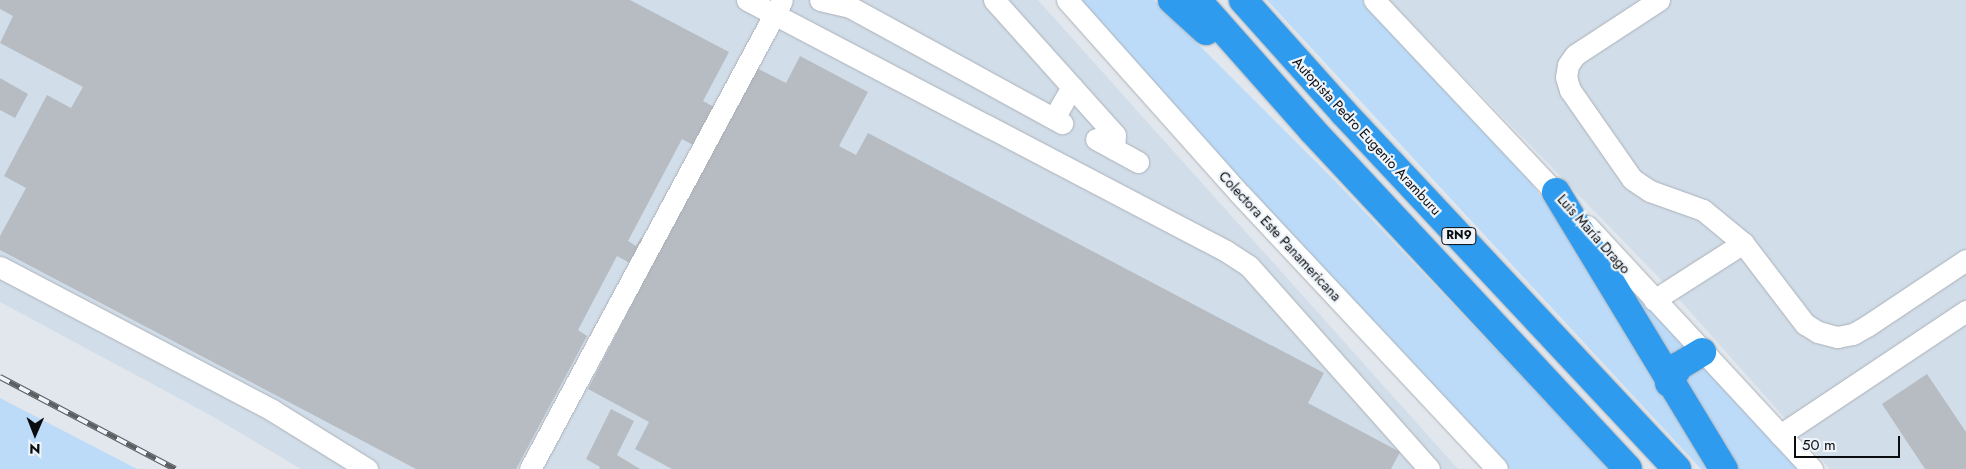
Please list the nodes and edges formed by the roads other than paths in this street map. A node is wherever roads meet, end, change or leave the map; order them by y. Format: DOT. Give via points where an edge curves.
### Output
graph roads {
  1 [pos="748,0"];
  2 [pos="820,0"];
  3 [pos="994,0"];
  4 [pos="1067,0"];
  5 [pos="1172,0"];
  6 [pos="1197,0"];
  7 [pos="1243,0"];
  8 [pos="1374,0"];
  9 [pos="1658,0"];
  10 [pos="852,4"];
  11 [pos="778,7"];
  12 [pos="1072,87"];
  13 [pos="1312,130"];
  14 [pos="1138,162"];
  15 [pos="1556,192"];
  16 [pos="1743,243"];
  17 [pos="1966,260"];
  18 [pos="0,267"];
  19 [pos="1654,300"];
  20 [pos="1966,311"];
  21 [pos="1702,352"];
  22 [pos="1670,383"];
  23 [pos="1780,435"];
  24 [pos="367,469"];
  25 [pos="530,469"];
  26 [pos="1429,469"];
  27 [pos="1497,469"];
  28 [pos="1628,469"];
  29 [pos="1677,469"];
  30 [pos="1724,469"];
  31 [pos="1812,469"];
  1 -- 11 [label="street"];
  2 -- 10 [label="street"];
  3 -- 12 [label="street"];
  4 -- 27 [label="street, Colectora Este Panamericana" via="1240,194"];
  5 -- 13 [label="highway"];
  6 -- 13 [label="highway, RN9"];
  7 -- 29 [label="highway, Autopista Pedro Eugenio Aramburu / RN9" via="1343,112"];
  8 -- 15 [label="street, Luis María Drago"];
  9 -- 16 [label="street" via="1575,55 1568,65 1566,77 1570,90 1632,179 1650,191 1703,210"];
  10 -- 12 [label="street" via="1058,121"];
  11 -- 25 [label="street"];
  11 -- 26 [label="street" via="1241,261"];
  12 -- 14 [label="street" via="1115,135 1105,144"];
  13 -- 28 [label="highway, RN9"];
  15 -- 19 [label="street, Luis María Drago"];
  15 -- 22 [label="highway"];
  16 -- 17 [label="street" via="1805,324 1818,332 1837,336 1853,334 1867,326"];
  16 -- 19 [label="street"];
  18 -- 24 [label="street" via="272,410"];
  19 -- 21 [label="street, Luis María Drago"];
  20 -- 23 [label="street"];
  21 -- 22 [label="highway" via="1679,366"];
  21 -- 23 [label="street, Luis María Drago"];
  22 -- 30 [label="highway"];
  23 -- 31 [label="street, Luis María Drago"];
}
